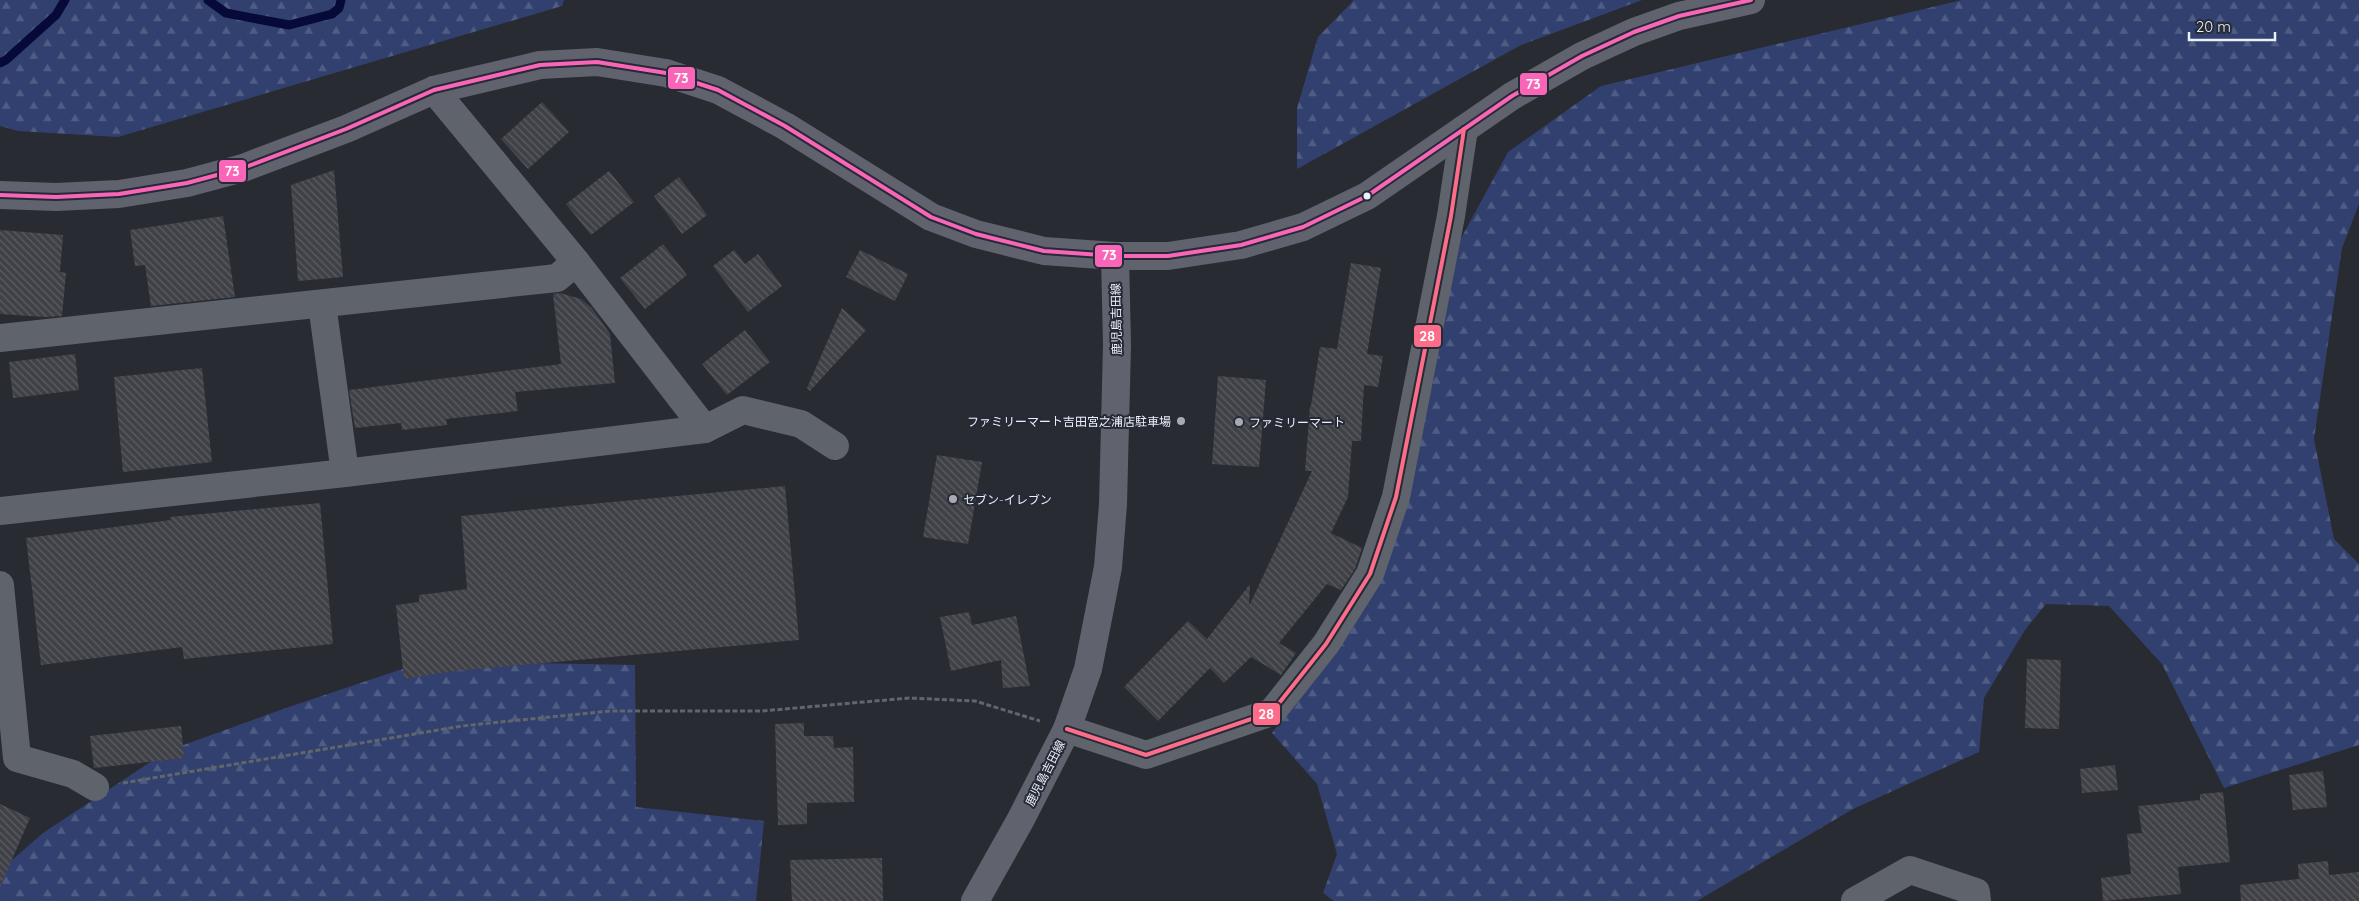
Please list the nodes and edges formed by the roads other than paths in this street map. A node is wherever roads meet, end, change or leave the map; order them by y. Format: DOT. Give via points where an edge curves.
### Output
graph roads {
  1 [pos="1750,0"];
  2 [pos="434,90"];
  3 [pos="1464,129"];
  4 [pos="0,195"];
  5 [pos="1115,256"];
  6 [pos="576,262"];
  7 [pos="322,304"];
  8 [pos="0,338"];
  9 [pos="705,428"];
  10 [pos="835,446"];
  11 [pos="345,473"];
  12 [pos="0,511"];
  13 [pos="1,596"];
  14 [pos="1067,729"];
  15 [pos="9,759"];
  16 [pos="95,788"];
  17 [pos="975,901"];
  18 [pos="1855,901"];
  19 [pos="1977,901"];
  1 -- 3 [label="main road" via="1679,16 1634,32 1582,56 1512,96"];
  2 -- 4 [label="main road" via="346,129 244,168 187,184 119,194"];
  2 -- 5 [label="main road" via="540,65 598,62 666,73 718,90 785,126 931,217 976,234 1044,251"];
  2 -- 6 [label="street"];
  3 -- 5 [label="main road" via="1367,196 1303,227 1241,245 1168,256"];
  3 -- 14 [label="street" via="1451,216 1396,497 1370,574 1326,644 1272,712 1146,755"];
  5 -- 14 [label="main road, 鹿児島吉田線" via="1115,460 1108,567 1088,669"];
  6 -- 7 [label="street" via="557,278"];
  6 -- 9 [label="street"];
  7 -- 8 [label="street"];
  7 -- 11 [label="street"];
  9 -- 10 [label="street" via="743,410 801,424"];
  9 -- 11 [label="street"];
  11 -- 12 [label="street"];
  13 -- 15 [label="street"];
  14 -- 17 [label="main road, 鹿児島吉田線"];
  15 -- 16 [label="street" via="73,774"];
  18 -- 19 [label="street" via="1910,870 1976,892"];
}
